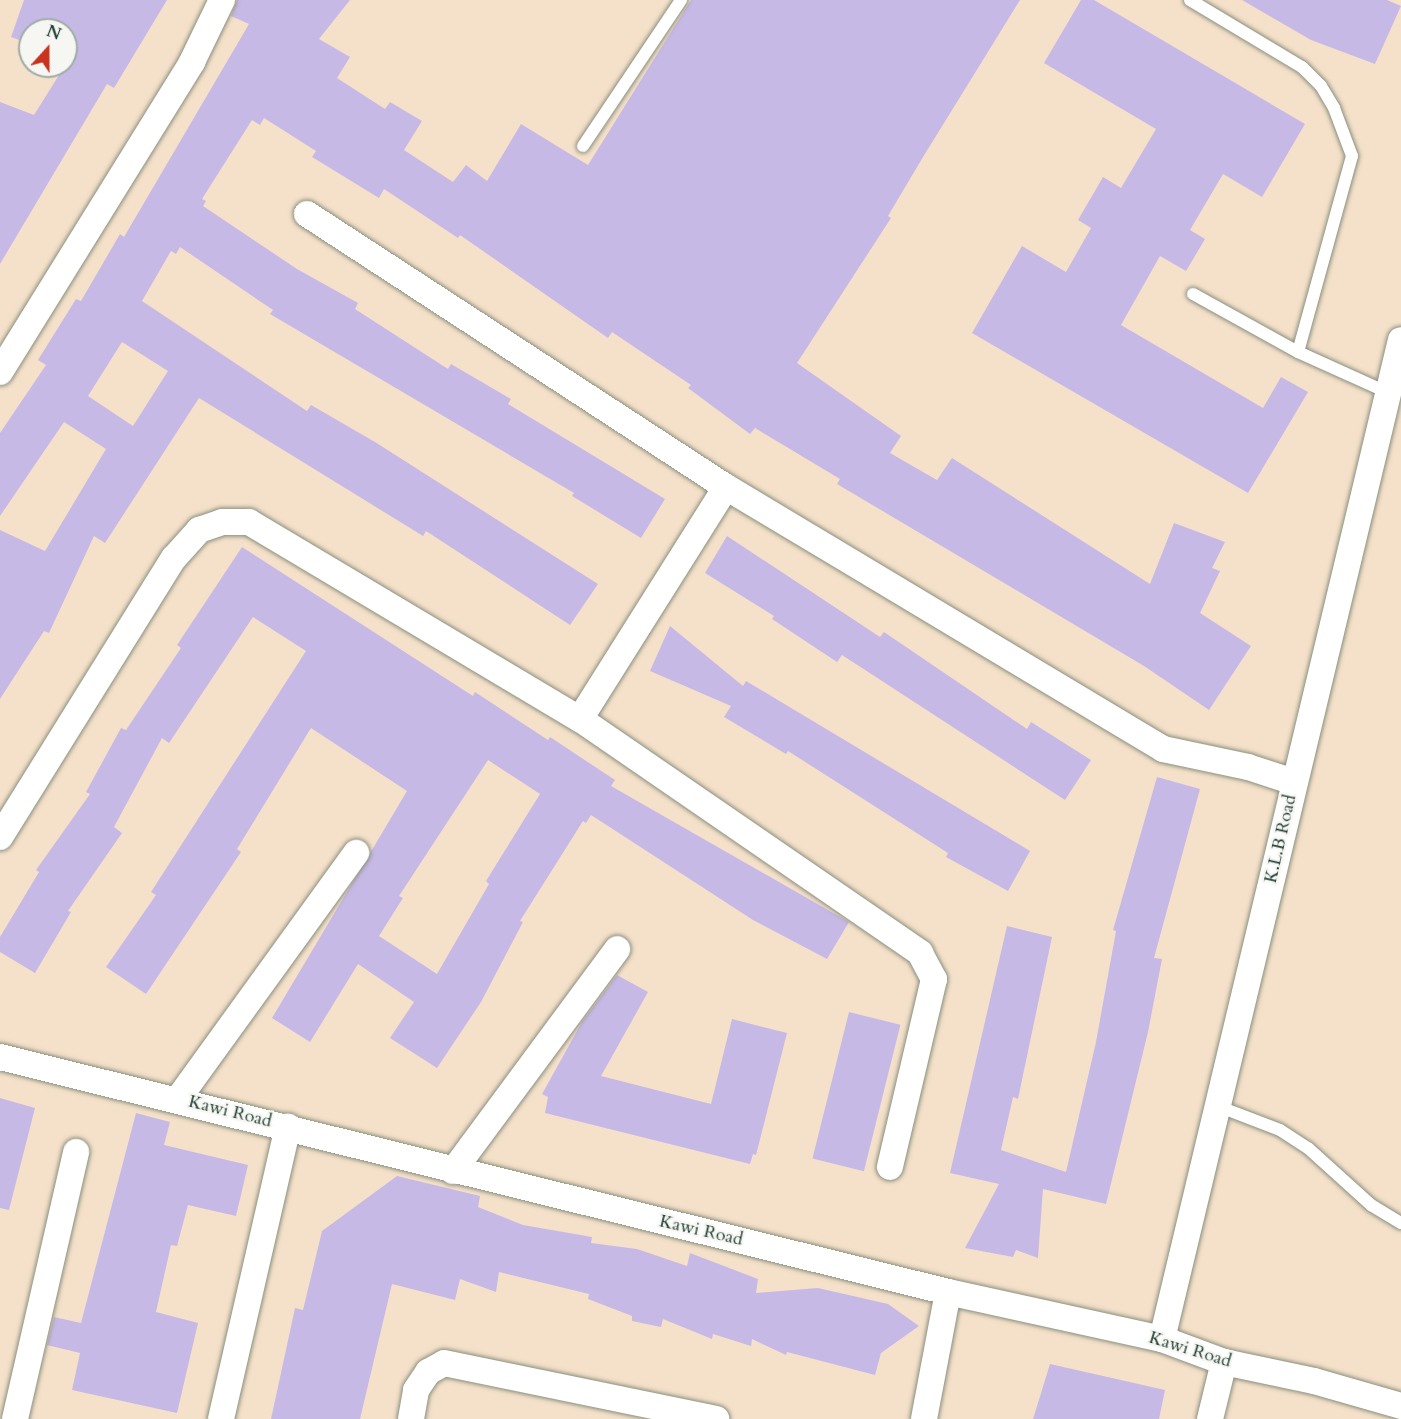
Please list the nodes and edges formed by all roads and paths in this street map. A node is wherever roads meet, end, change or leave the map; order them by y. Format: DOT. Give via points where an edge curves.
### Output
graph roads {
  1 [pos="222,0"];
  2 [pos="681,0"];
  3 [pos="1190,0"];
  4 [pos="583,146"];
  5 [pos="307,214"];
  6 [pos="1193,294"];
  7 [pos="1401,340"];
  8 [pos="1298,352"];
  9 [pos="4,357"];
  10 [pos="1389,393"];
  11 [pos="726,487"];
  12 [pos="580,719"];
  13 [pos="1294,782"];
  14 [pos="0,837"];
  15 [pos="356,854"];
  16 [pos="617,949"];
  17 [pos="0,1057"];
  18 [pos="178,1099"];
  19 [pos="1220,1107"];
  20 [pos="288,1127"];
  21 [pos="76,1152"];
  22 [pos="890,1167"];
  23 [pos="453,1171"];
  24 [pos="1401,1223"];
  25 [pos="948,1292"];
  26 [pos="1162,1339"];
  27 [pos="1224,1362"];
  28 [pos="1401,1406"];
  29 [pos="683,1416"];
  30 [pos="15,1419"];
  31 [pos="221,1419"];
  32 [pos="411,1419"];
  33 [pos="716,1419"];
  34 [pos="924,1419"];
  35 [pos="1209,1419"];
  1 -- 9 [label="street" via="192,62"];
  2 -- 4 [label="lane"];
  3 -- 8 [label="lane" via="1308,73 1334,108 1352,156"];
  5 -- 11 [label="street"];
  6 -- 8 [label="lane"];
  7 -- 10 [label="street, K.L.B Road"];
  8 -- 10 [label="lane"];
  10 -- 13 [label="street, K.L.B Road"];
  11 -- 12 [label="street"];
  11 -- 13 [label="street" via="1163,749 1248,767"];
  12 -- 14 [label="street" via="249,522 222,522 200,530 174,558"];
  12 -- 22 [label="street" via="920,953 934,979"];
  13 -- 19 [label="street, K.L.B Road"];
  15 -- 18 [label="street"];
  16 -- 23 [label="street"];
  17 -- 18 [label="street, Kawi Road"];
  18 -- 20 [label="street, Kawi Road"];
  19 -- 24 [label="lane" via="1280,1131 1308,1148 1371,1205"];
  19 -- 26 [label="street, K.L.B Road"];
  20 -- 23 [label="street, Kawi Road"];
  20 -- 31 [label="street"];
  21 -- 30 [label="street"];
  23 -- 25 [label="street, Kawi Road"];
  25 -- 26 [label="street, Kawi Road"];
  25 -- 34 [label="street"];
  26 -- 27 [label="street, Kawi Road"];
  27 -- 28 [label="street, Kawi Road" via="1314,1381"];
  27 -- 35 [label="street"];
  29 -- 32 [label="street" via="444,1363 428,1372 416,1390"];
  29 -- 33 [label="street"];
}
